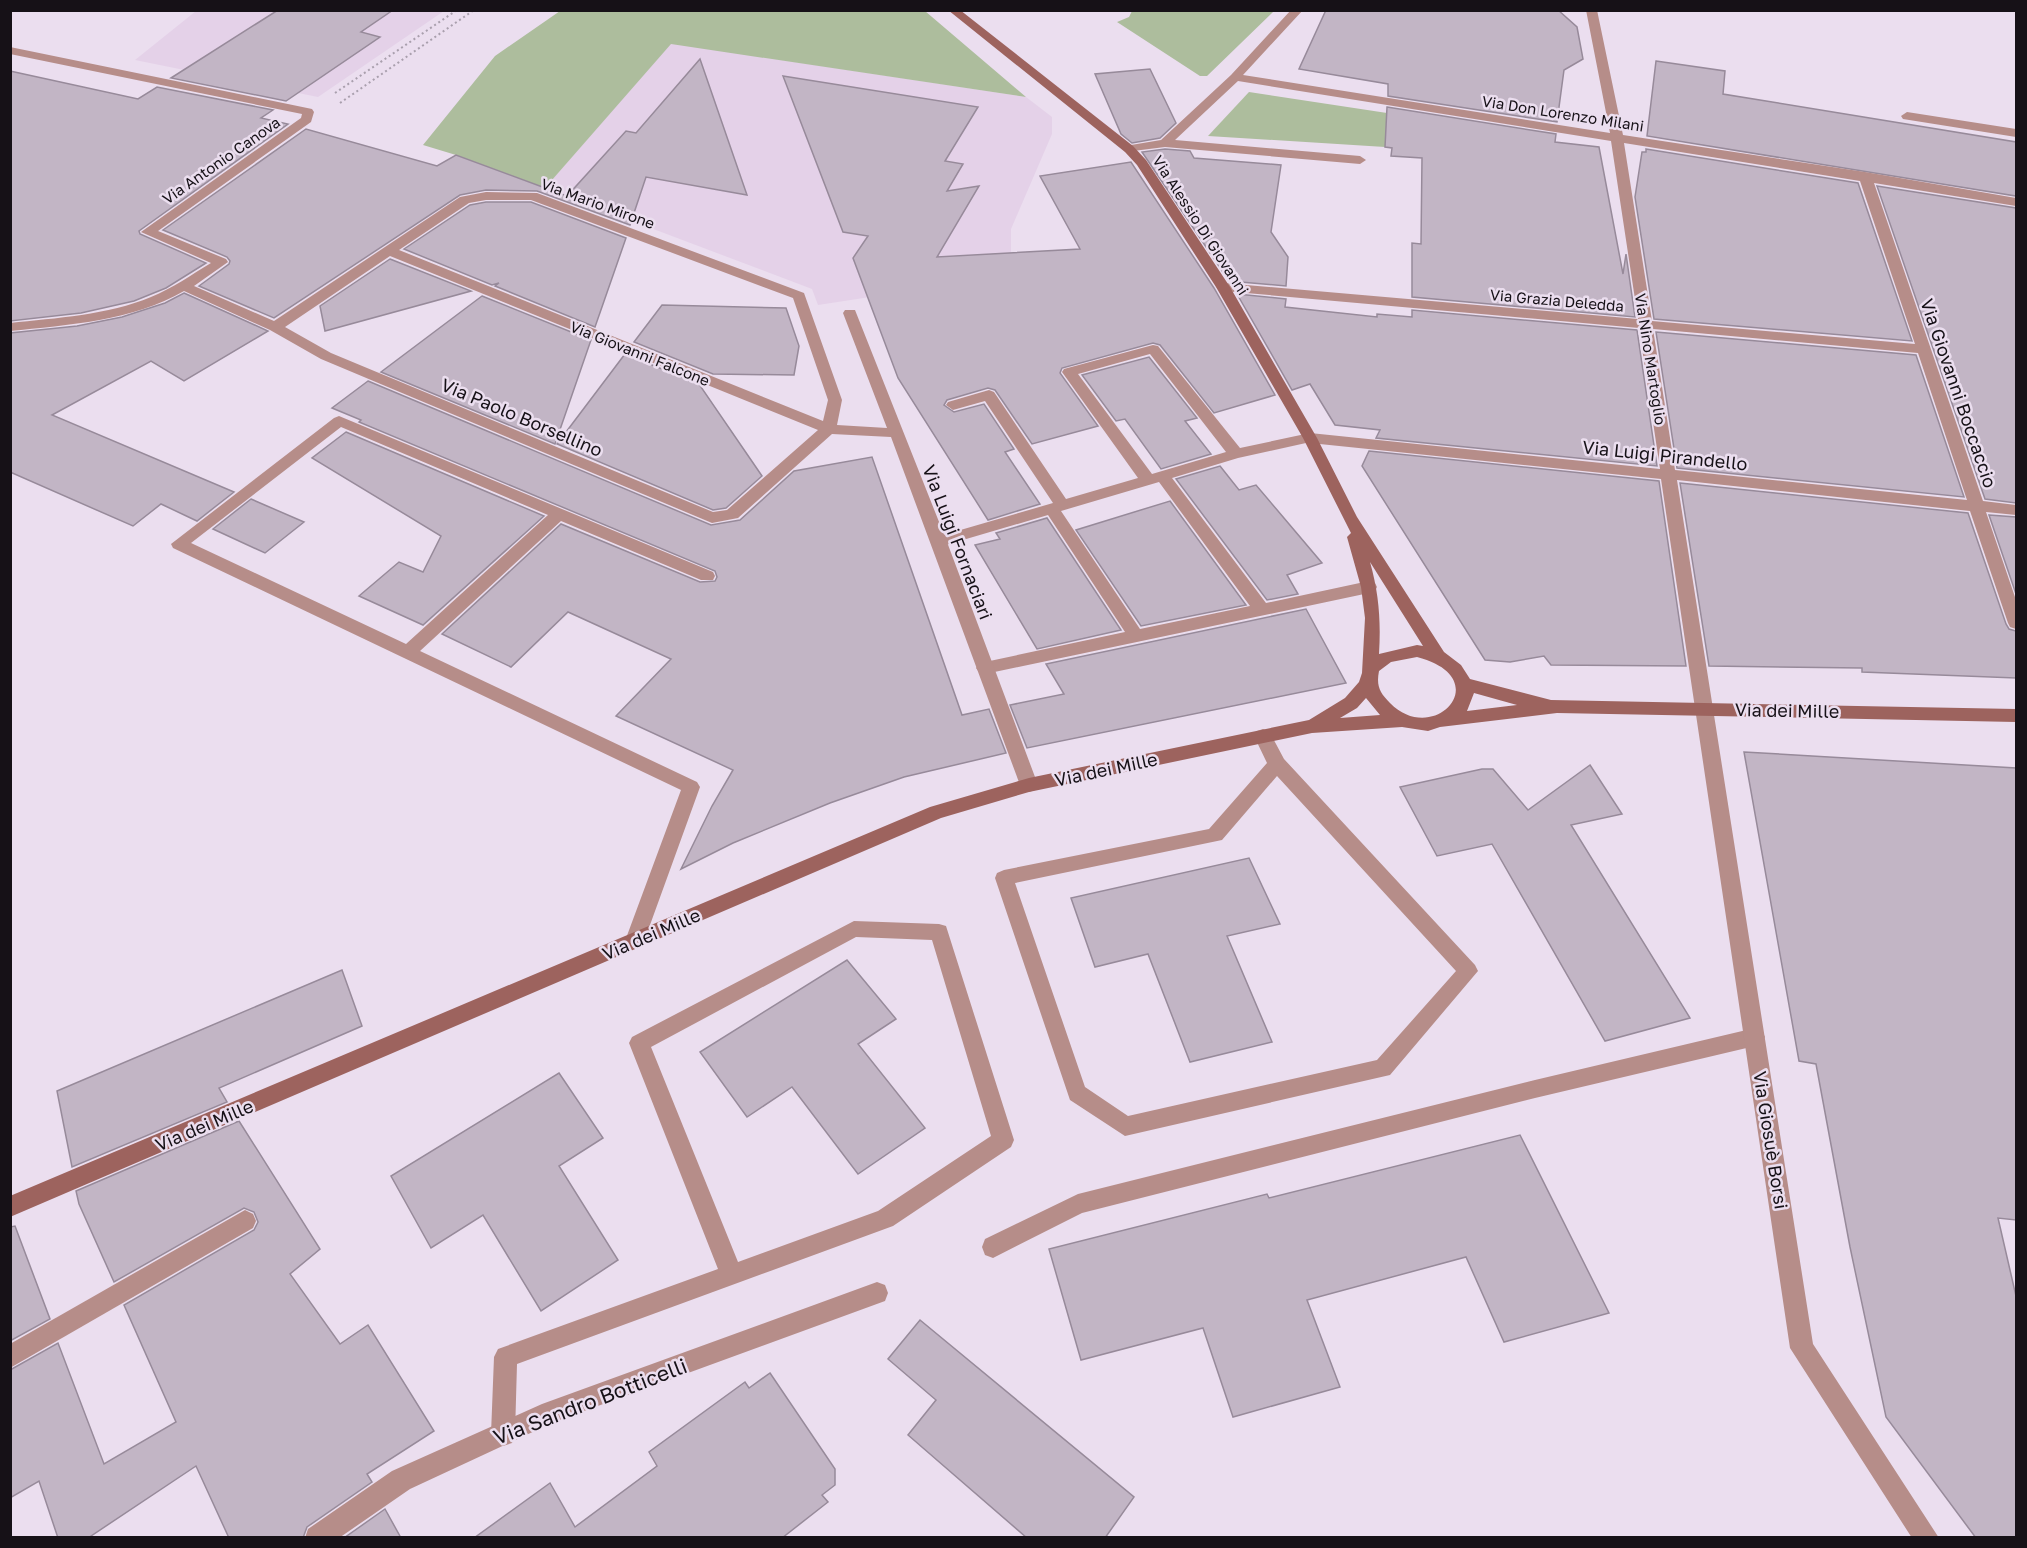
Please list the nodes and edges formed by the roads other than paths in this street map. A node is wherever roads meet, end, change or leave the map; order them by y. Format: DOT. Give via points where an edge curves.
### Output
graph roads {
  1 [pos="952,10"];
  2 [pos="1298,10"];
  3 [pos="1591,10"];
  4 [pos="10,50"];
  5 [pos="1235,77"];
  6 [pos="1907,116"];
  7 [pos="2016,133"];
  8 [pos="1617,138"];
  9 [pos="1165,143"];
  10 [pos="1129,149"];
  11 [pos="1360,160"];
  12 [pos="1865,176"];
  13 [pos="2016,202"];
  14 [pos="389,251"];
  15 [pos="183,286"];
  16 [pos="1223,287"];
  17 [pos="850,313"];
  18 [pos="1646,324"];
  19 [pos="10,327"];
  20 [pos="274,327"];
  21 [pos="1923,349"];
  22 [pos="954,405"];
  23 [pos="829,429"];
  24 [pos="896,433"];
  25 [pos="1310,438"];
  26 [pos="1236,454"];
  27 [pos="1669,475"];
  28 [pos="1155,478"];
  29 [pos="1977,506"];
  30 [pos="1057,507"];
  31 [pos="2016,510"];
  32 [pos="559,514"];
  33 [pos="1350,518"];
  34 [pos="939,542"];
  35 [pos="707,576"];
  36 [pos="1369,587"];
  37 [pos="1262,610"];
  38 [pos="2016,623"];
  39 [pos="1136,636"];
  40 [pos="407,652"];
  41 [pos="1438,656"];
  42 [pos="985,668"];
  43 [pos="1368,678"];
  44 [pos="1465,684"];
  45 [pos="1557,706"];
  46 [pos="1705,709"];
  47 [pos="2016,716"];
  48 [pos="1403,720"];
  49 [pos="1443,721"];
  50 [pos="1312,726"];
  51 [pos="1263,736"];
  52 [pos="1276,764"];
  53 [pos="1029,785"];
  54 [pos="635,941"];
  55 [pos="1755,1037"];
  56 [pos="10,1207"];
  57 [pos="245,1221"];
  58 [pos="993,1247"];
  59 [pos="732,1275"];
  60 [pos="877,1293"];
  61 [pos="10,1358"];
  62 [pos="503,1434"];
  63 [pos="317,1538"];
  64 [pos="1927,1538"];
  1 -- 10 [label="main road, Via Alessio Di Giovanni"];
  2 -- 5 [label="street"];
  3 -- 8 [label="street, Via Nino Martoglio"];
  4 -- 15 [label="street, Via Antonio Canova" via="307,116 148,232 221,262"];
  5 -- 8 [label="street, Via Don Lorenzo Milani"];
  5 -- 9 [label="street"];
  6 -- 7 [label="street"];
  8 -- 12 [label="street, Via Don Lorenzo Milani"];
  8 -- 18 [label="street, Via Nino Martoglio"];
  9 -- 10 [label="street"];
  9 -- 11 [label="street"];
  10 -- 16 [label="main road, Via Alessio Di Giovanni"];
  12 -- 13 [label="street, Via Don Lorenzo Milani"];
  12 -- 21 [label="street, Via Giovanni Boccaccio"];
  14 -- 20 [label="street, Via Mario Mirone"];
  14 -- 23 [label="street, Via Giovanni Falcone"];
  14 -- 23 [label="street, Via Mario Mirone" via="465,200 533,196 799,296 835,400"];
  15 -- 19 [label="street, Via Antonio Canova" via="145,304 65,321"];
  15 -- 20 [label="street, Via Paolo Borsellino"];
  16 -- 18 [label="street, Via Grazia Deledda"];
  16 -- 25 [label="main road, Via Alessio Di Giovanni"];
  17 -- 24 [label="street, Via Luigi Fornaciari"];
  18 -- 21 [label="street, Via Grazia Deledda"];
  18 -- 27 [label="street, Via Nino Martoglio"];
  20 -- 23 [label="street, Via Paolo Borsellino" via="326,356 712,518 732,514"];
  21 -- 29 [label="street, Via Giovanni Boccaccio"];
  22 -- 30 [label="street" via="989,395"];
  23 -- 24 [label="street, Via Giovanni Falcone"];
  24 -- 34 [label="street, Via Luigi Fornaciari"];
  25 -- 26 [label="street, Via Luigi Pirandello"];
  25 -- 27 [label="street, Via Luigi Pirandello"];
  25 -- 33 [label="main road, Via Alessio Di Giovanni"];
  26 -- 28 [label="street, Via Luigi Pirandello"];
  26 -- 28 [label="street" via="1153,349 1069,372"];
  27 -- 29 [label="street, Via Luigi Pirandello"];
  27 -- 46 [label="street, Via Nino Martoglio"];
  28 -- 30 [label="street, Via Luigi Pirandello"];
  28 -- 37 [label="street"];
  29 -- 31 [label="street, Via Luigi Pirandello"];
  29 -- 38 [label="street, Via Giovanni Boccaccio"];
  30 -- 34 [label="street, Via Luigi Pirandello"];
  30 -- 39 [label="street"];
  32 -- 35 [label="street"];
  32 -- 40 [label="street"];
  32 -- 40 [label="street" via="339,421 179,544"];
  33 -- 36 [label="main road"];
  33 -- 41 [label="main road"];
  34 -- 42 [label="street, Via Luigi Fornaciari"];
  36 -- 37 [label="street"];
  36 -- 43 [label="main road" via="1373,618"];
  37 -- 39 [label="street"];
  39 -- 42 [label="street"];
  40 -- 54 [label="street" via="691,787"];
  41 -- 43 [label="main road" via="1397,652 1379,659"];
  41 -- 44 [label="main road" via="1455,668"];
  42 -- 53 [label="street, Via Luigi Fornaciari"];
  43 -- 48 [label="main road" via="1373,699"];
  43 -- 50 [label="main road" via="1351,703"];
  44 -- 45 [label="main road"];
  44 -- 49 [label="main road" via="1466,699 1458,712"];
  45 -- 46 [label="main road, Via dei Mille"];
  45 -- 49 [label="main road"];
  46 -- 47 [label="main road, Via dei Mille"];
  46 -- 55 [label="street, Via Giosuè Borsi"];
  48 -- 49 [label="main road" via="1423,724"];
  48 -- 50 [label="main road"];
  50 -- 51 [label="main road, Via dei Mille"];
  51 -- 52 [label="street"];
  51 -- 53 [label="main road, Via dei Mille"];
  52 -- 52 [label="street" via="1215,835 1004,878 1077,1093 1125,1126 1383,1068 1468,971"];
  53 -- 54 [label="main road, Via dei Mille" via="936,813"];
  54 -- 56 [label="main road, Via dei Mille"];
  55 -- 58 [label="street" via="1078,1204"];
  55 -- 64 [label="street, Via Giosuè Borsi" via="1802,1348"];
  57 -- 61 [label="street"];
  59 -- 59 [label="street" via="639,1043 854,929 939,932 1003,1140 885,1219"];
  59 -- 62 [label="street" via="506,1357"];
  60 -- 62 [label="street, Via Sandro Botticelli" via="550,1412"];
  62 -- 63 [label="street, Via Sandro Botticelli" via="401,1480"];
}
